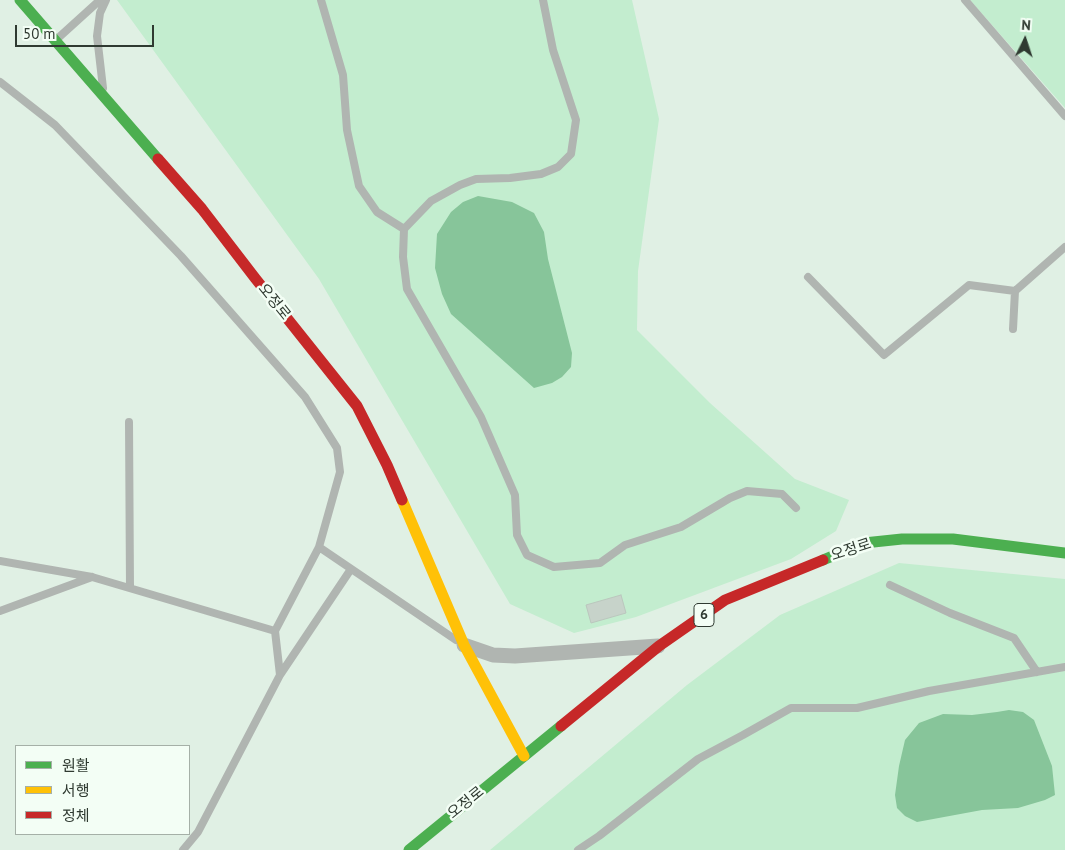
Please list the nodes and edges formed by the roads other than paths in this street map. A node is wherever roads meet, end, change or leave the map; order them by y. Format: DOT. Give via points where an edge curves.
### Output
graph roads {
  1 [pos="20,0"];
  2 [pos="100,0"];
  3 [pos="106,0"];
  4 [pos="321,0"];
  5 [pos="543,0"];
  6 [pos="965,0"];
  7 [pos="55,41"];
  8 [pos="0,82"];
  9 [pos="104,97"];
  10 [pos="1065,116"];
  11 [pos="404,229"];
  12 [pos="1065,247"];
  13 [pos="808,277"];
  14 [pos="1015,291"];
  15 [pos="1013,329"];
  16 [pos="129,422"];
  17 [pos="796,508"];
  18 [pos="319,547"];
  19 [pos="1065,554"];
  20 [pos="0,561"];
  21 [pos="351,569"];
  22 [pos="92,577"];
  23 [pos="890,585"];
  24 [pos="130,588"];
  25 [pos="0,611"];
  26 [pos="275,631"];
  27 [pos="464,645"];
  28 [pos="659,646"];
  29 [pos="1065,667"];
  30 [pos="1037,672"];
  31 [pos="280,676"];
  32 [pos="524,756"];
  33 [pos="183,850"];
  34 [pos="409,850"];
  35 [pos="578,850"];
  1 -- 7 [label="street, 오정로"];
  2 -- 7 [label="lane"];
  3 -- 9 [label="lane" via="100,13 97,36"];
  4 -- 11 [label="lane" via="343,75 347,130 359,186 377,212"];
  5 -- 11 [label="lane" via="553,50 576,120 571,154 558,168 541,174 476,179 460,185 431,201"];
  6 -- 10 [label="lane"];
  7 -- 9 [label="street, 오정로"];
  8 -- 18 [label="lane" via="55,124 181,256 305,397 337,448 340,472"];
  9 -- 27 [label="street, 오정로" via="202,209 357,406 387,466"];
  11 -- 17 [label="lane" via="402,256 407,289 481,417 515,494 517,535 527,555 554,568 600,563 625,545 682,527 747,491 782,494"];
  12 -- 14 [label="lane"];
  13 -- 14 [label="lane" via="884,354 969,285"];
  14 -- 15 [label="lane"];
  16 -- 24 [label="lane"];
  18 -- 21 [label="lane"];
  18 -- 26 [label="lane"];
  19 -- 28 [label="street, 오정로 / 6" via="953,539 864,543 725,600"];
  20 -- 22 [label="lane"];
  21 -- 27 [label="lane"];
  21 -- 31 [label="lane"];
  22 -- 24 [label="lane"];
  22 -- 25 [label="lane"];
  23 -- 30 [label="lane" via="950,614 1014,638"];
  24 -- 26 [label="lane"];
  26 -- 31 [label="lane"];
  27 -- 28 [label="street" via="493,655 515,656"];
  27 -- 32 [label="street, 오정로"];
  28 -- 32 [label="street, 오정로 / 6"];
  29 -- 30 [label="lane"];
  30 -- 35 [label="lane" via="929,690 857,708 792,708 698,759"];
  31 -- 33 [label="lane" via="198,832"];
  32 -- 34 [label="street, 오정로 / 6"];
}
